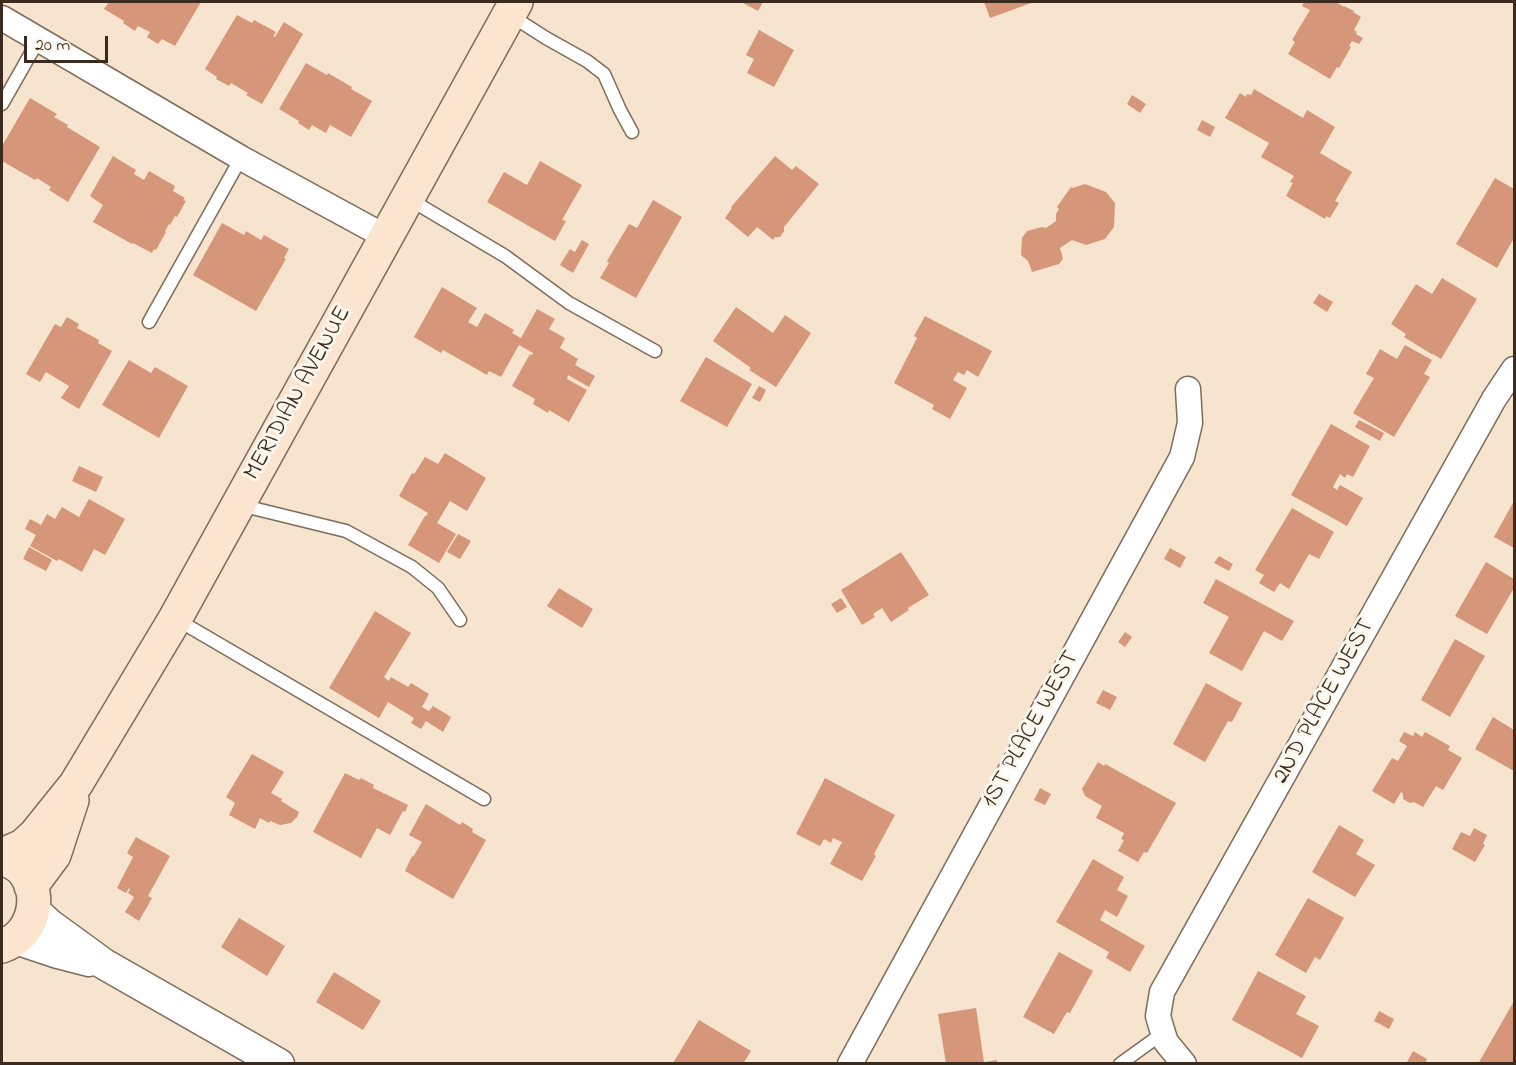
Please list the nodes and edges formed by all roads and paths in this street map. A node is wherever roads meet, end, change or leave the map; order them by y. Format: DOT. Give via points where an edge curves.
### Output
graph roads {
  1 [pos="513,8"];
  2 [pos="2,18"];
  3 [pos="39,39"];
  4 [pos="2,104"];
  5 [pos="632,132"];
  6 [pos="241,158"];
  7 [pos="408,198"];
  8 [pos="386,237"];
  9 [pos="149,322"];
  10 [pos="656,351"];
  11 [pos="1515,369"];
  12 [pos="1188,388"];
  13 [pos="238,504"];
  14 [pos="175,619"];
  15 [pos="460,620"];
  16 [pos="76,784"];
  17 [pos="484,799"];
  18 [pos="2,856"];
  19 [pos="32,898"];
  20 [pos="7,944"];
  21 [pos="104,964"];
  22 [pos="1165,1038"];
  23 [pos="276,1063"];
  24 [pos="850,1064"];
  25 [pos="1120,1064"];
  26 [pos="1185,1064"];
  1 -- 5 [label="lane" via="546,38 604,74"];
  1 -- 7 [label="main road, MERIDIAN AVENUE"];
  2 -- 3 [label="street"];
  3 -- 4 [label="lane"];
  3 -- 6 [label="street"];
  6 -- 8 [label="street"];
  6 -- 9 [label="lane"];
  7 -- 8 [label="main road, MERIDIAN AVENUE"];
  7 -- 10 [label="lane" via="505,256 569,303"];
  8 -- 13 [label="main road, MERIDIAN AVENUE"];
  11 -- 22 [label="street, 2ND PLACE WEST" via="1494,399 1162,992 1158,1016"];
  12 -- 24 [label="street, 1ST PLACE WEST" via="1190,423 1182,457"];
  13 -- 14 [label="main road, MERIDIAN AVENUE"];
  13 -- 15 [label="lane" via="346,531 412,567 438,588"];
  14 -- 16 [label="main road, MERIDIAN AVENUE"];
  14 -- 17 [label="lane"];
  16 -- 18 [label="main road" via="35,835"];
  16 -- 19 [label="main road" via="57,848"];
  18 -- 19 [label="main road" via="24,872"];
  19 -- 20 [label="main road" via="30,921"];
  19 -- 21 [label="street" via="49,924"];
  20 -- 21 [label="street"];
  21 -- 23 [label="street"];
  22 -- 25 [label="lane"];
  22 -- 26 [label="street"];
}
